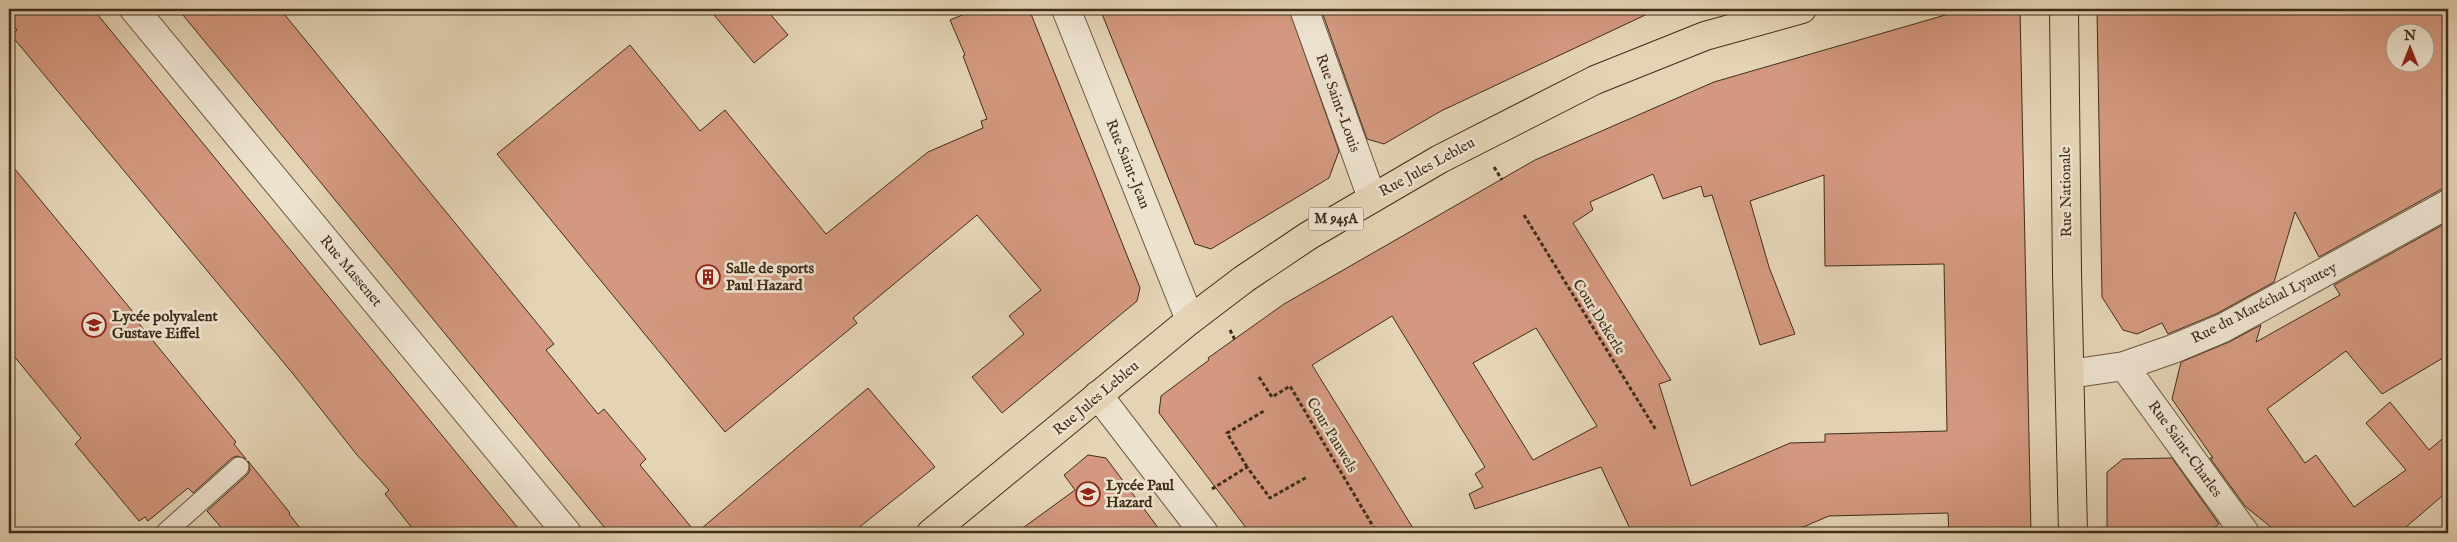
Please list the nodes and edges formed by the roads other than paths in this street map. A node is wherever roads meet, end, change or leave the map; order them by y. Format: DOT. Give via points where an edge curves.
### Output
graph roads {
  1 [pos="134,9"];
  2 [pos="1066,9"];
  3 [pos="1304,9"];
  4 [pos="1802,9"];
  5 [pos="2064,9"];
  6 [pos="1372,198"];
  7 [pos="2448,204"];
  8 [pos="1190,320"];
  9 [pos="2124,366"];
  10 [pos="2070,374"];
  11 [pos="1098,395"];
  12 [pos="239,467"];
  13 [pos="165,533"];
  14 [pos="568,533"];
  15 [pos="931,533"];
  16 [pos="1204,533"];
  17 [pos="2073,533"];
  18 [pos="2245,533"];
  1 -- 14 [label="street, Rue Massenet"];
  2 -- 8 [label="street, Rue Saint-Jean"];
  3 -- 6 [label="street, Rue Saint-Louis"];
  4 -- 6 [label="main road, Rue Jules Lebleu / M 945A" via="1705,36 1595,80 1511,121"];
  5 -- 10 [label="main road, Rue Nationale"];
  6 -- 8 [label="main road, Rue Jules Lebleu / M 945A" via="1274,257"];
  7 -- 9 [label="street, Rue du Maréchal Lyautey" via="2223,328"];
  8 -- 11 [label="main road, Rue Jules Lebleu / M 945A"];
  9 -- 10 [label="street, Rue du Maréchal Lyautey"];
  9 -- 18 [label="street, Rue Saint-Charles"];
  10 -- 17 [label="main road, Rue Nationale"];
  11 -- 15 [label="main road, Rue Jules Lebleu / M 945A"];
  11 -- 16 [label="street"];
  12 -- 13 [label="lane"];
}
